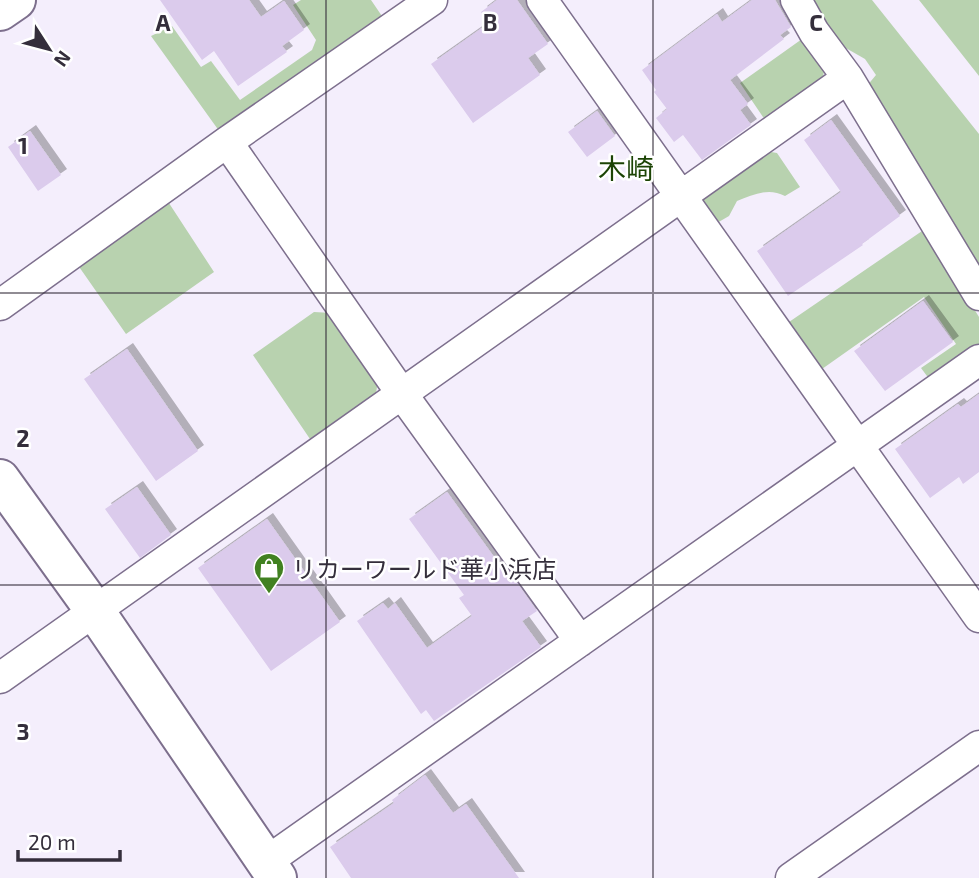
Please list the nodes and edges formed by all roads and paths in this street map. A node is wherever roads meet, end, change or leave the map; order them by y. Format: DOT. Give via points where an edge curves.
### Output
graph roads {
  1 [pos="16,0"];
  2 [pos="432,0"];
  3 [pos="542,0"];
  4 [pos="796,0"];
  5 [pos="0,10"];
  6 [pos="848,78"];
  7 [pos="227,142"];
  8 [pos="681,196"];
  9 [pos="979,295"];
  10 [pos="0,305"];
  11 [pos="979,360"];
  12 [pos="402,394"];
  13 [pos="858,444"];
  14 [pos="0,478"];
  15 [pos="95,611"];
  16 [pos="979,617"];
  17 [pos="580,641"];
  18 [pos="0,678"];
  19 [pos="979,746"];
  20 [pos="272,870"];
  21 [pos="792,878"];
  1 -- 5 [label="main road"];
  2 -- 7 [label="street"];
  3 -- 8 [label="street"];
  4 -- 6 [label="street"];
  6 -- 8 [label="street"];
  6 -- 9 [label="street"];
  7 -- 10 [label="street"];
  7 -- 12 [label="street"];
  8 -- 12 [label="street"];
  8 -- 13 [label="street"];
  11 -- 13 [label="street"];
  12 -- 15 [label="street"];
  12 -- 17 [label="street"];
  13 -- 16 [label="street"];
  13 -- 17 [label="street"];
  14 -- 15 [label="main road"];
  15 -- 18 [label="street"];
  15 -- 20 [label="main road"];
  17 -- 20 [label="street"];
  19 -- 21 [label="street"];
}
